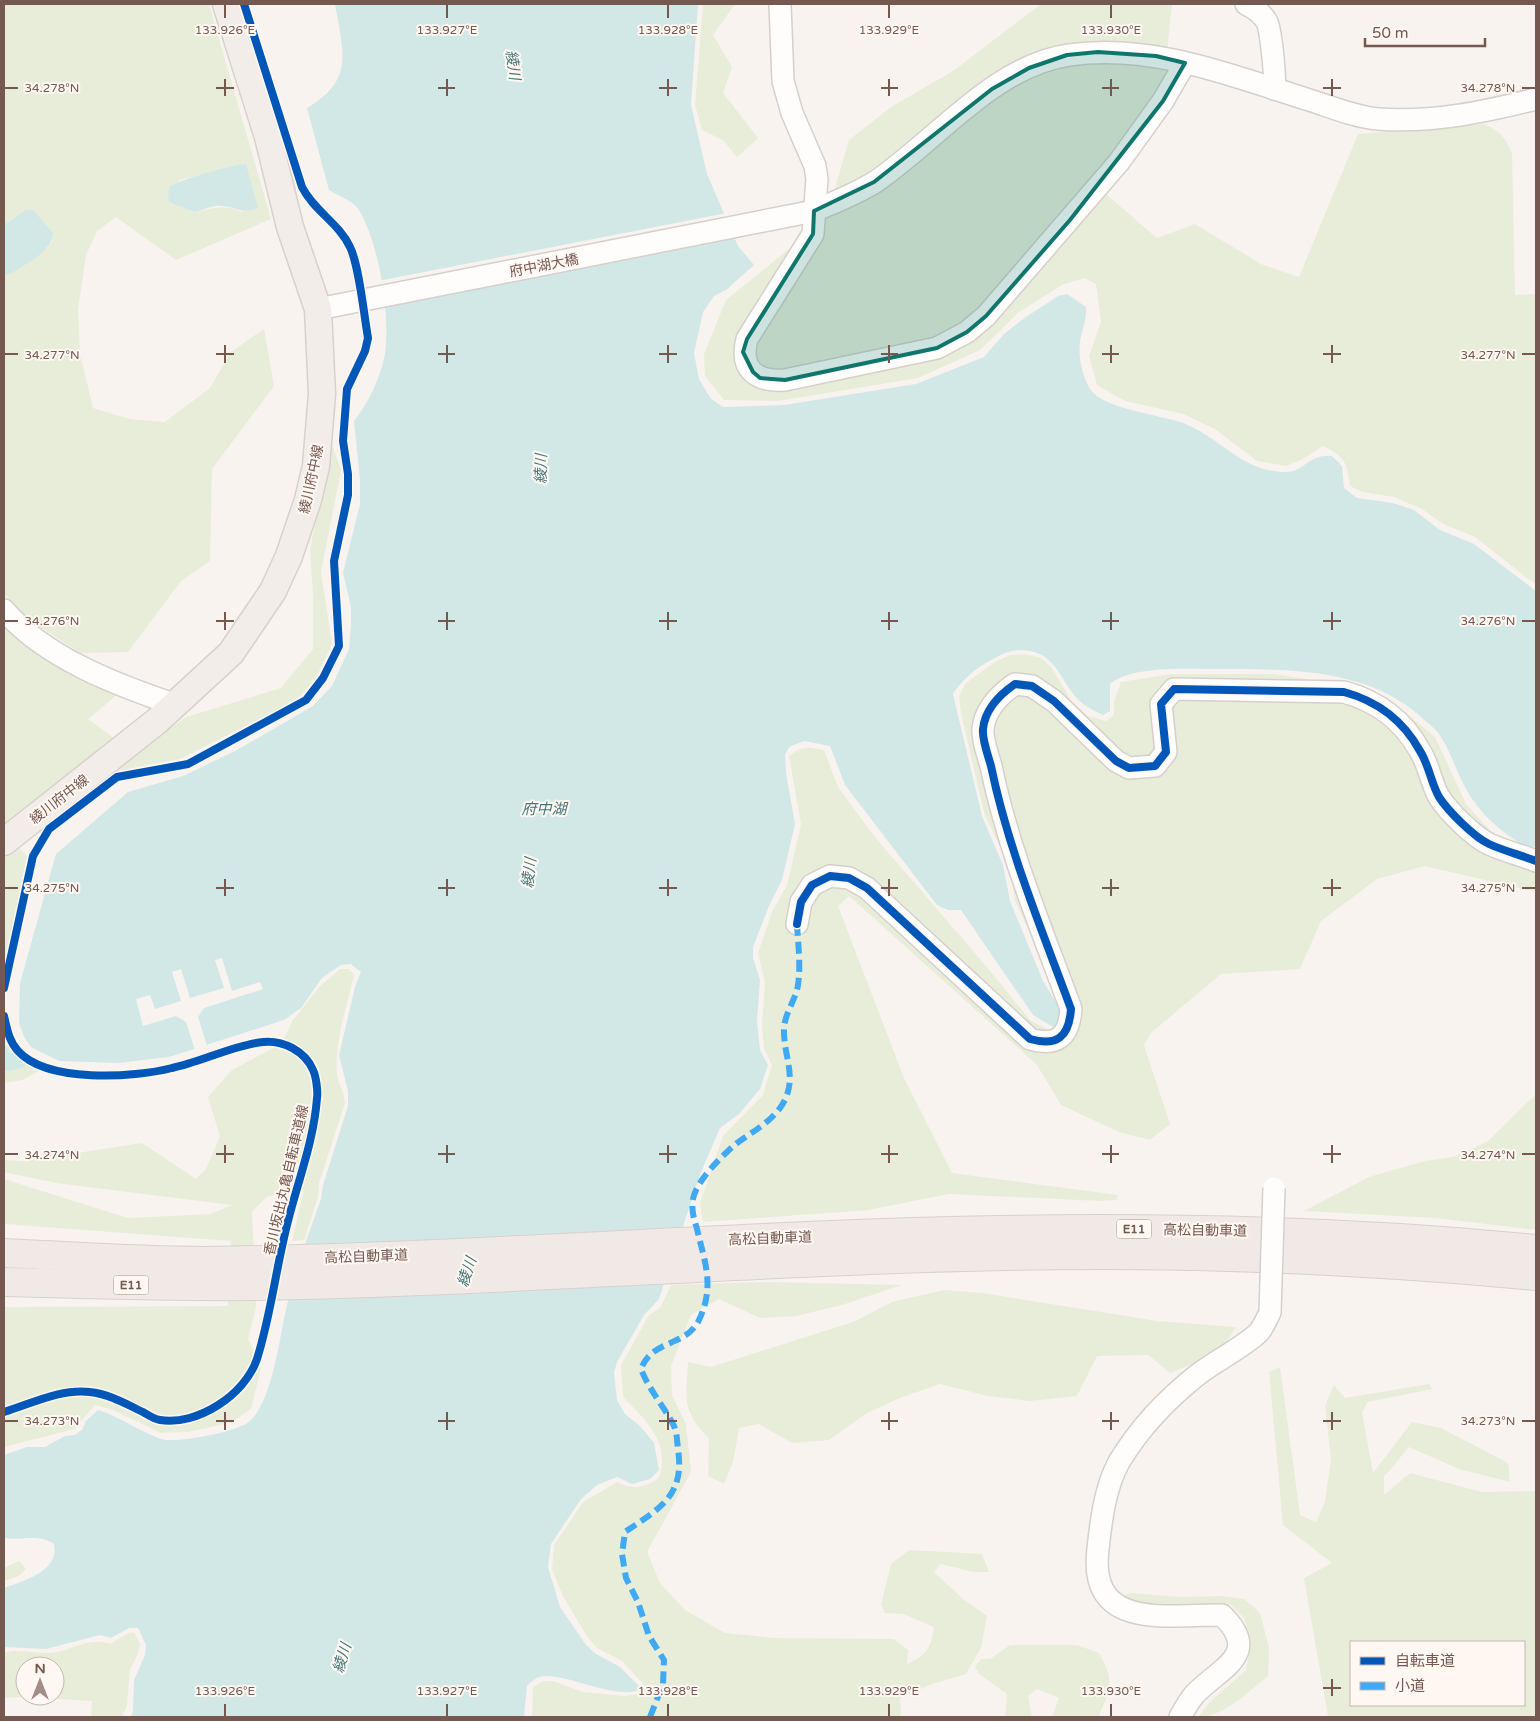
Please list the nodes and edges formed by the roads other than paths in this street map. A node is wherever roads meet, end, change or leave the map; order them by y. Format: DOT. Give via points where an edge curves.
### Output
graph roads {
  1 [pos="226,4"];
  2 [pos="780,4"];
  3 [pos="1246,4"];
  4 [pos="1185,63"];
  5 [pos="1274,89"];
  6 [pos="1536,99"];
  7 [pos="814,211"];
  8 [pos="318,309"];
  9 [pos="4,610"];
  10 [pos="176,705"];
  11 [pos="4,842"];
  12 [pos="1536,861"];
  13 [pos="797,924"];
  14 [pos="1274,1188"];
  15 [pos="1536,1248"];
  16 [pos="4,1253"];
  17 [pos="1536,1276"];
  18 [pos="4,1282"];
  19 [pos="201,1286"];
  20 [pos="4,1293"];
  21 [pos="1180,1717"];
  1 -- 8 [label="main road, 綾川府中線" via="268,137 290,227"];
  2 -- 7 [label="street" via="784,81 792,113 815,166"];
  3 -- 5 [label="street" via="1258,10 1267,23 1276,79"];
  4 -- 5 [label="street, 府中湖大橋"];
  4 -- 7 [label="street, 府中湖大橋" via="1126,52 1098,52 1067,55 1029,68 992,89 874,182"];
  4 -- 7 [label="street" via="1163,101 1119,162 986,316 967,332 937,348 912,354 786,380 760,378 746,362 743,352 747,339 813,234"];
  5 -- 6 [label="street, 府中湖大橋" via="1376,119 1436,118 1482,112"];
  7 -- 8 [label="street, 府中湖大橋"];
  8 -- 10 [label="main road, 綾川府中線" via="322,364 320,428 316,466 299,530 274,591 255,620 231,653"];
  9 -- 10 [label="street" via="18,627 88,671"];
  10 -- 11 [label="main road, 綾川府中線"];
  12 -- 13 [label="street" via="1487,843 1456,818 1440,797 1421,752 1407,732 1387,712 1365,698 1344,692 1174,689 1161,704 1166,752 1155,766 1129,768 1116,761 1054,701 1032,686 1015,684 1000,694 987,713 983,730 994,784 1027,890 1072,1009 1070,1026 1059,1038 1044,1043 1030,1039 867,888 850,878 830,876 812,885 800,902"];
  14 -- 21 [label="street, bridge" via="1270,1312 1259,1332 1200,1373 1158,1410 1119,1462 1100,1523 1096,1559 1098,1578 1103,1593 1117,1604 1133,1614 1222,1615 1234,1627 1239,1645 1233,1663 1194,1695"];
  15 -- 16 [label="highway, 高松自動車道 / E11" via="1418,1237 1106,1228 948,1231 200,1261"];
  17 -- 19 [label="highway, 高松自動車道 / E11" via="1280,1258 1107,1255 940,1257"];
  18 -- 19 [label="highway, 高松自動車道 / E11"];
  19 -- 20 [label="highway"];
}
